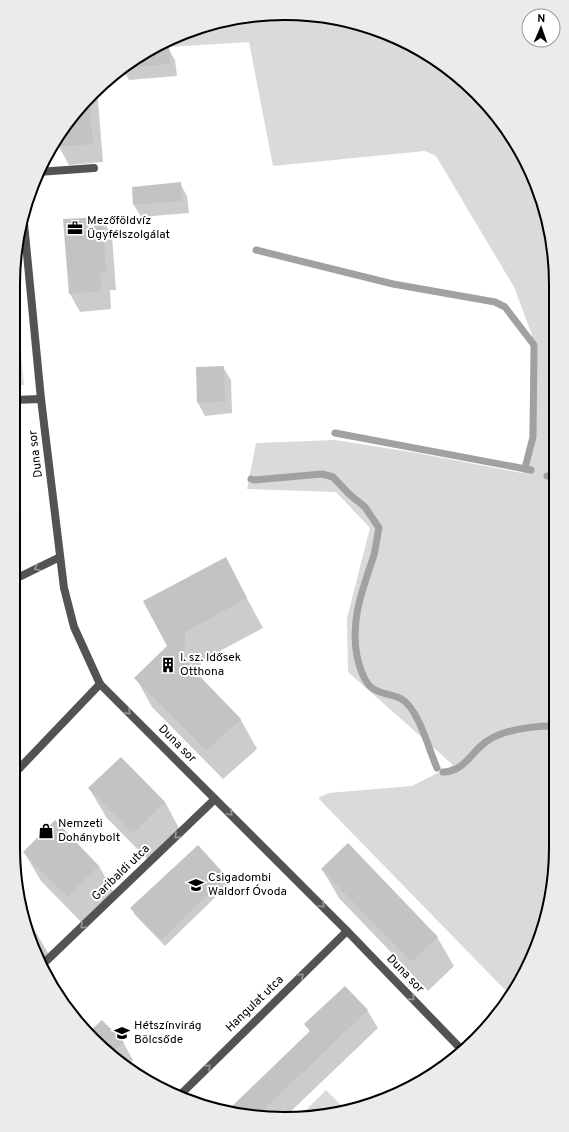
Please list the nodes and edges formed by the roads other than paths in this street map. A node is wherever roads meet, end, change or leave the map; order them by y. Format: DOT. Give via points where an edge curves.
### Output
graph roads {
  1 [pos="94,168"];
  2 [pos="45,171"];
  3 [pos="25,234"];
  4 [pos="41,399"];
  5 [pos="20,400"];
  6 [pos="60,556"];
  7 [pos="20,576"];
  8 [pos="100,684"];
  9 [pos="20,768"];
  10 [pos="215,799"];
  11 [pos="347,931"];
  12 [pos="46,961"];
  13 [pos="459,1046"];
  14 [pos="182,1092"];
  1 -- 2 [label="street"];
  3 -- 4 [label="street, Duna sor"];
  4 -- 5 [label="street"];
  4 -- 6 [label="street, Duna sor"];
  6 -- 7 [label="street, one-way"];
  6 -- 8 [label="street, Duna sor" via="64,588 74,627"];
  8 -- 9 [label="street"];
  8 -- 10 [label="street, Duna sor, one-way"];
  10 -- 11 [label="street, Duna sor, one-way"];
  10 -- 12 [label="street, Garibaldi utca, one-way"];
  11 -- 13 [label="street, Duna sor, one-way"];
  14 -- 11 [label="street, Hangulat utca, one-way"];
}
